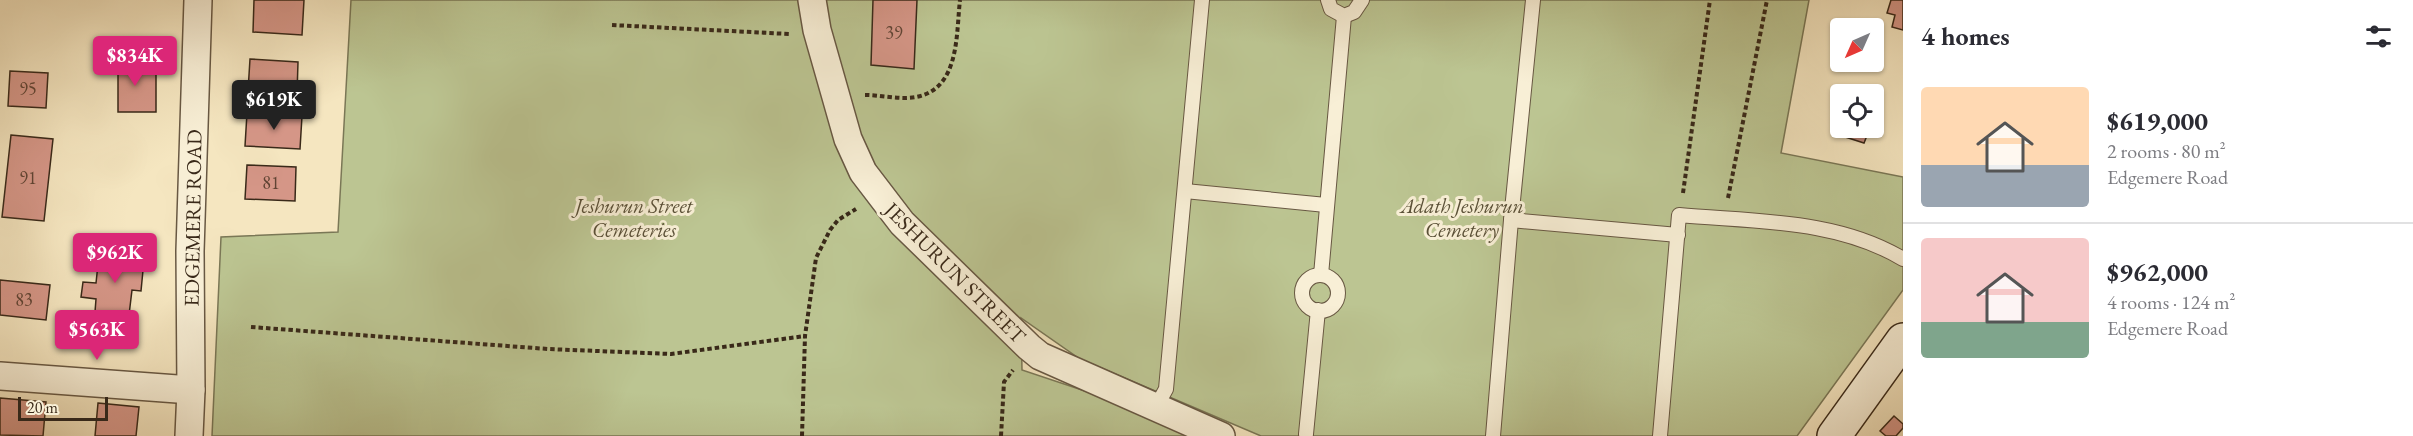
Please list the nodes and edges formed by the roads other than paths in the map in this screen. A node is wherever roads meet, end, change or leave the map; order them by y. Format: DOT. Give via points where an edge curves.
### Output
graph roads {
  1 [pos="198,0"];
  2 [pos="812,0"];
  3 [pos="1203,0"];
  4 [pos="1328,0"];
  5 [pos="1362,0"];
  6 [pos="1533,0"];
  7 [pos="1344,16"];
  8 [pos="1185,191"];
  9 [pos="1326,205"];
  10 [pos="1511,220"];
  11 [pos="1678,235"];
  12 [pos="1903,260"];
  13 [pos="1321,275"];
  14 [pos="1318,310"];
  15 [pos="1903,340"];
  16 [pos="0,376"];
  17 [pos="191,390"];
  18 [pos="1156,407"];
  19 [pos="1306,434"];
  20 [pos="189,436"];
  21 [pos="1221,436"];
  22 [pos="1493,436"];
  23 [pos="1660,436"];
  24 [pos="1834,436"];
  1 -- 17 [label="street, EDGEMERE ROAD" via="190,251"];
  2 -- 18 [label="street, JESHURUN STREET" via="817,30 854,155 882,199 1029,347 1052,362"];
  3 -- 8 [label="lane"];
  4 -- 7 [label="lane" via="1331,9"];
  5 -- 7 [label="lane" via="1354,12"];
  6 -- 10 [label="lane"];
  7 -- 9 [label="lane"];
  8 -- 9 [label="lane"];
  8 -- 18 [label="lane" via="1166,389"];
  9 -- 13 [label="lane"];
  10 -- 11 [label="lane"];
  10 -- 22 [label="lane"];
  11 -- 12 [label="lane" via="1679,215 1838,231 1872,242"];
  11 -- 23 [label="lane"];
  13 -- 14 [label="lane" via="1308,281 1301,292 1306,303"];
  13 -- 14 [label="lane" via="1336,285 1339,296 1332,307"];
  14 -- 19 [label="lane"];
  15 -- 24 [label="main road"];
  16 -- 17 [label="street"];
  17 -- 20 [label="street, EDGEMERE ROAD"];
  18 -- 21 [label="street, JESHURUN STREET"];
}
